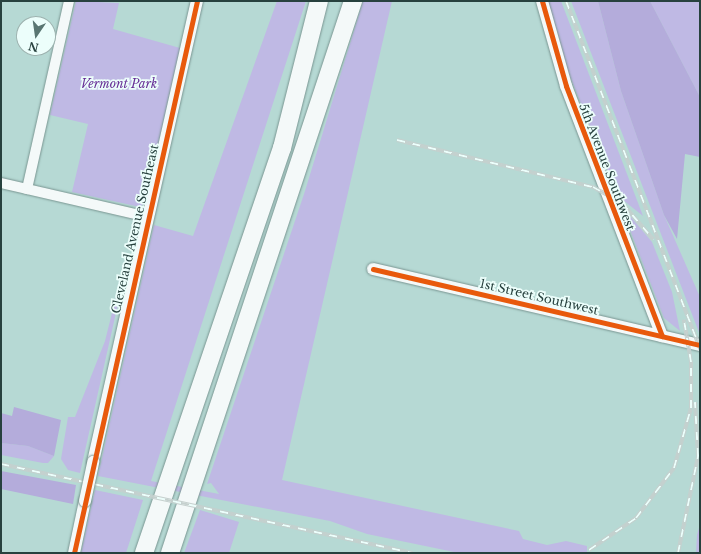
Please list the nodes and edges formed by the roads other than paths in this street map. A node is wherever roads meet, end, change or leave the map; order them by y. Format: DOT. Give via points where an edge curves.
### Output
graph roads {
  1 [pos="69,1"];
  2 [pos="197,1"];
  3 [pos="319,1"];
  4 [pos="353,1"];
  5 [pos="542,1"];
  6 [pos="1,183"];
  7 [pos="27,189"];
  8 [pos="148,218"];
  9 [pos="374,269"];
  10 [pos="662,336"];
  11 [pos="700,345"];
  12 [pos="74,553"];
  13 [pos="144,553"];
  14 [pos="170,553"];
  1 -- 7 [label="street"];
  2 -- 8 [label="street, Cleveland Avenue Southeast"];
  3 -- 13 [label="highway" via="282,148"];
  4 -- 14 [label="highway"];
  5 -- 10 [label="street, 5th Avenue Southwest" via="566,86"];
  6 -- 7 [label="street"];
  7 -- 8 [label="street"];
  8 -- 12 [label="street, Cleveland Avenue Southeast, bridge"];
  9 -- 10 [label="street, 1st Street Southwest"];
  10 -- 11 [label="street, 1st Street Southwest"];
}
